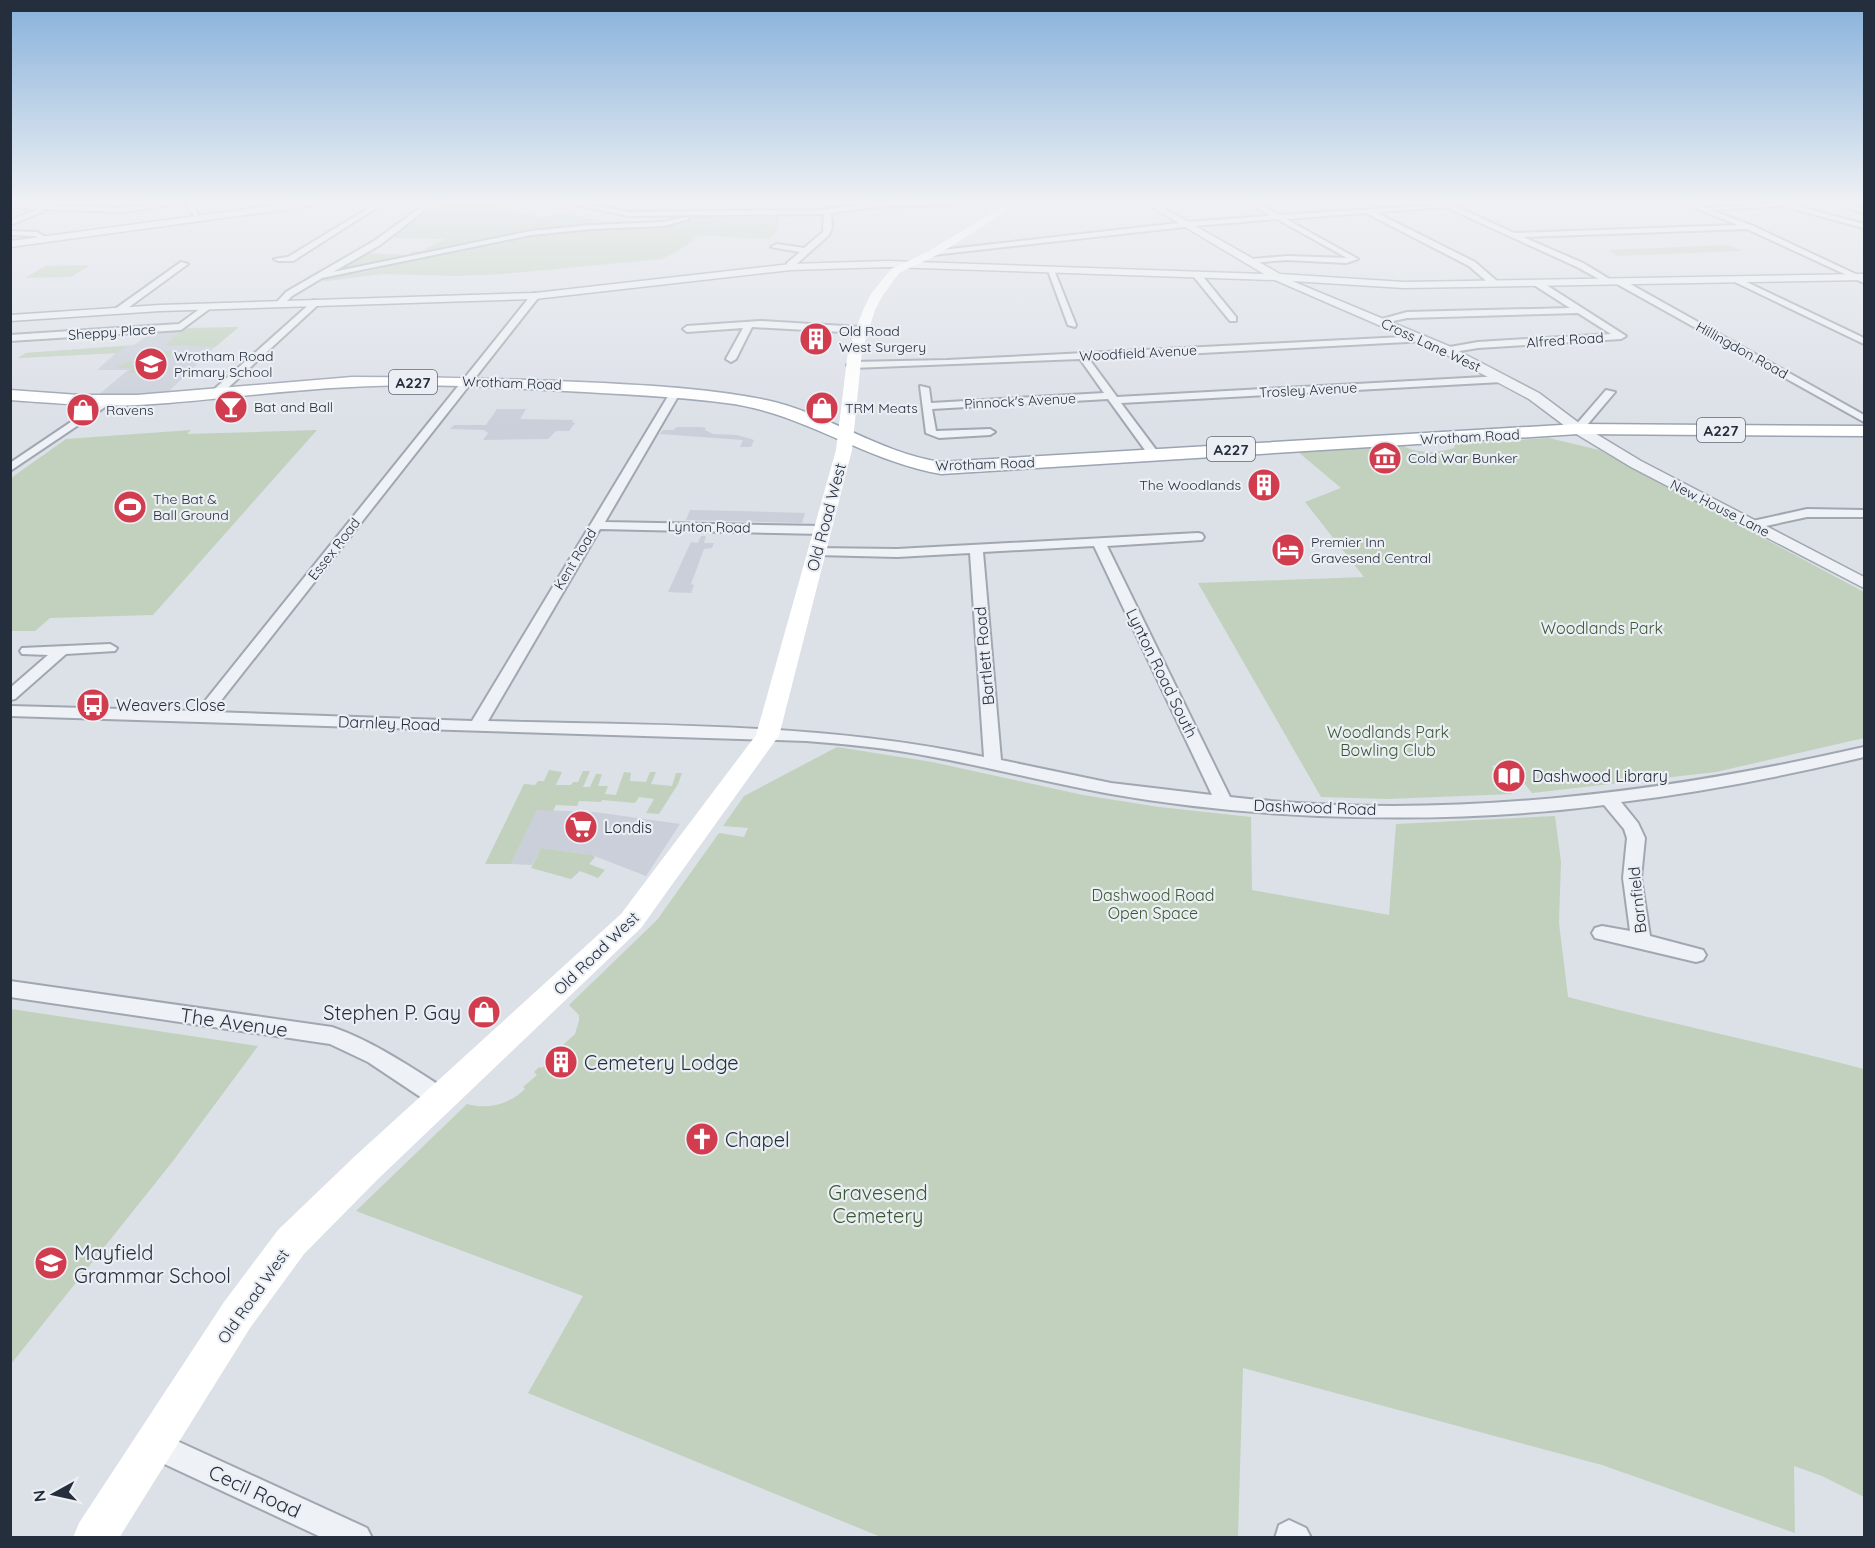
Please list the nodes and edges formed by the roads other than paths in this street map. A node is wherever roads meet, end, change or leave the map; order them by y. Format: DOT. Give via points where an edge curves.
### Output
graph roads {
  1 [pos="168,275"];
  2 [pos="327,275"];
  3 [pos="718,275"];
  4 [pos="892,275"];
  5 [pos="1052,275"];
  6 [pos="1197,275"];
  7 [pos="1206,275"];
  8 [pos="1273,275"];
  9 [pos="1485,275"];
  10 [pos="1597,275"];
  11 [pos="320,276"];
  12 [pos="1276,277"];
  13 [pos="1862,279"];
  14 [pos="1738,280"];
  15 [pos="1608,282"];
  16 [pos="1620,282"];
  17 [pos="1537,283"];
  18 [pos="1495,284"];
  19 [pos="535,296"];
  20 [pos="316,302"];
  21 [pos="279,304"];
  22 [pos="208,307"];
  23 [pos="1580,310"];
  24 [pos="118,311"];
  25 [pos="10,318"];
  26 [pos="1233,319"];
  27 [pos="1379,321"];
  28 [pos="749,325"];
  29 [pos="1072,325"];
  30 [pos="687,329"];
  31 [pos="861,330"];
  32 [pos="10,338"];
  33 [pos="1423,339"];
  34 [pos="1864,342"];
  35 [pos="1447,350"];
  36 [pos="1082,356"];
  37 [pos="731,359"];
  38 [pos="852,365"];
  39 [pos="1502,379"];
  40 [pos="467,381"];
  41 [pos="913,392"];
  42 [pos="1610,392"];
  43 [pos="675,393"];
  44 [pos="10,395"];
  45 [pos="214,395"];
  46 [pos="1114,398"];
  47 [pos="109,401"];
  48 [pos="928,406"];
  49 [pos="1864,419"];
  50 [pos="847,427"];
  51 [pos="1578,429"];
  52 [pos="1864,431"];
  53 [pos="990,432"];
  54 [pos="887,454"];
  55 [pos="1154,455"];
  56 [pos="843,456"];
  57 [pos="10,468"];
  58 [pos="1864,514"];
  59 [pos="595,525"];
  60 [pos="1752,525"];
  61 [pos="823,530"];
  62 [pos="1198,537"];
  63 [pos="1099,543"];
  64 [pos="976,548"];
  65 [pos="816,551"];
  66 [pos="1864,583"];
  67 [pos="110,648"];
  68 [pos="62,650"];
  69 [pos="27,651"];
  70 [pos="10,696"];
  71 [pos="10,711"];
  72 [pos="201,716"];
  73 [pos="477,726"];
  74 [pos="767,736"];
  75 [pos="1864,752"];
  76 [pos="993,763"];
  77 [pos="1607,797"];
  78 [pos="1224,803"];
  79 [pos="1602,933"];
  80 [pos="1641,941"];
  81 [pos="1696,955"];
  82 [pos="10,989"];
  83 [pos="442,1099"];
  84 [pos="153,1444"];
  85 [pos="94,1538"];
  86 [pos="357,1538"];
  1 -- 24 [label="street"];
  2 -- 11 [label="street"];
  3 -- 19 [label="street"];
  4 -- 31 [label="main road, Old Road West" via="877,294"];
  5 -- 29 [label="street"];
  6 -- 26 [label="street"];
  7 -- 12 [label="street"];
  8 -- 12 [label="street"];
  9 -- 18 [label="street"];
  10 -- 15 [label="street"];
  11 -- 21 [label="street"];
  12 -- 18 [label="street" via="1404,285"];
  12 -- 27 [label="street, Cross Lane West"];
  13 -- 14 [label="street"];
  14 -- 16 [label="street"];
  14 -- 34 [label="street"];
  15 -- 16 [label="street"];
  15 -- 17 [label="street"];
  16 -- 49 [label="street, Hillingdon Road"];
  17 -- 18 [label="street"];
  17 -- 23 [label="street, Alfred Road"];
  19 -- 20 [label="street"];
  19 -- 40 [label="street, Essex Road"];
  20 -- 21 [label="street"];
  20 -- 45 [label="street"];
  21 -- 22 [label="street"];
  22 -- 24 [label="street"];
  22 -- 32 [label="street, Sheppy Place" via="181,327"];
  23 -- 27 [label="street" via="1407,315"];
  23 -- 35 [label="street, Alfred Road" via="1621,336"];
  24 -- 25 [label="street"];
  27 -- 33 [label="street, Cross Lane West"];
  28 -- 30 [label="street"];
  28 -- 31 [label="street"];
  28 -- 37 [label="street"];
  31 -- 38 [label="main road, Old Road West"];
  33 -- 35 [label="street, Cross Lane West"];
  33 -- 36 [label="street, Woodfield Avenue"];
  35 -- 39 [label="street, Cross Lane West"];
  36 -- 38 [label="street, Woodfield Avenue"];
  36 -- 46 [label="street"];
  38 -- 50 [label="main road, Old Road West"];
  39 -- 46 [label="street, Trosley Avenue"];
  39 -- 51 [label="street, Cross Lane West" via="1534,396"];
  40 -- 43 [label="main road, Wrotham Road / A227"];
  40 -- 45 [label="main road, Wrotham Road / A227" via="322,383"];
  40 -- 72 [label="street, Essex Road"];
  41 -- 48 [label="street" via="925,390"];
  42 -- 51 [label="street"];
  43 -- 50 [label="main road, Wrotham Road / A227" via="751,401 812,421"];
  43 -- 59 [label="street, Kent Road"];
  44 -- 47 [label="main road, Wrotham Road / A227"];
  45 -- 47 [label="main road, Wrotham Road / A227"];
  46 -- 48 [label="street, Pinnock's Avenue"];
  46 -- 55 [label="street"];
  47 -- 57 [label="street"];
  48 -- 53 [label="street" via="929,431 934,435"];
  50 -- 54 [label="main road, Wrotham Road / A227"];
  50 -- 56 [label="main road, Old Road West"];
  51 -- 52 [label="main road, Wrotham Road / A227"];
  51 -- 55 [label="main road, Wrotham Road / A227"];
  51 -- 60 [label="street, New House Lane"];
  54 -- 55 [label="main road, Wrotham Road / A227" via="922,465 951,468"];
  54 -- 56 [label="main road, A227" via="862,451"];
  56 -- 61 [label="main road, Old Road West"];
  58 -- 60 [label="street" via="1807,513"];
  59 -- 61 [label="street, Lynton Road"];
  59 -- 73 [label="street, Kent Road"];
  60 -- 66 [label="street, New House Lane"];
  61 -- 65 [label="main road, Old Road West"];
  62 -- 63 [label="street"];
  63 -- 64 [label="street"];
  63 -- 78 [label="street, Lynton Road South"];
  64 -- 65 [label="street" via="897,553"];
  64 -- 76 [label="street, Bartlett Road"];
  65 -- 74 [label="main road, Old Road West"];
  67 -- 68 [label="street"];
  68 -- 69 [label="street"];
  68 -- 70 [label="street"];
  71 -- 72 [label="street, Darnley Road"];
  72 -- 73 [label="street, Darnley Road"];
  73 -- 74 [label="street, Darnley Road"];
  74 -- 76 [label="street, Dashwood Road" via="887,743"];
  74 -- 83 [label="main road, Old Road West" via="636,915"];
  75 -- 77 [label="street, Dashwood Road" via="1753,778"];
  76 -- 78 [label="street, Dashwood Road" via="1093,785"];
  77 -- 78 [label="street, Dashwood Road" via="1505,806 1375,810"];
  77 -- 80 [label="street, Barnfield" via="1632,827 1636,838 1632,878"];
  79 -- 80 [label="street, Barnfield"];
  80 -- 81 [label="street, Barnfield"];
  82 -- 83 [label="street, The Avenue" via="332,1036 373,1054"];
  83 -- 84 [label="main road, Old Road West" via="291,1242 237,1315"];
  84 -- 85 [label="main road, Old Road West"];
  84 -- 86 [label="street, Cecil Road"];
}
